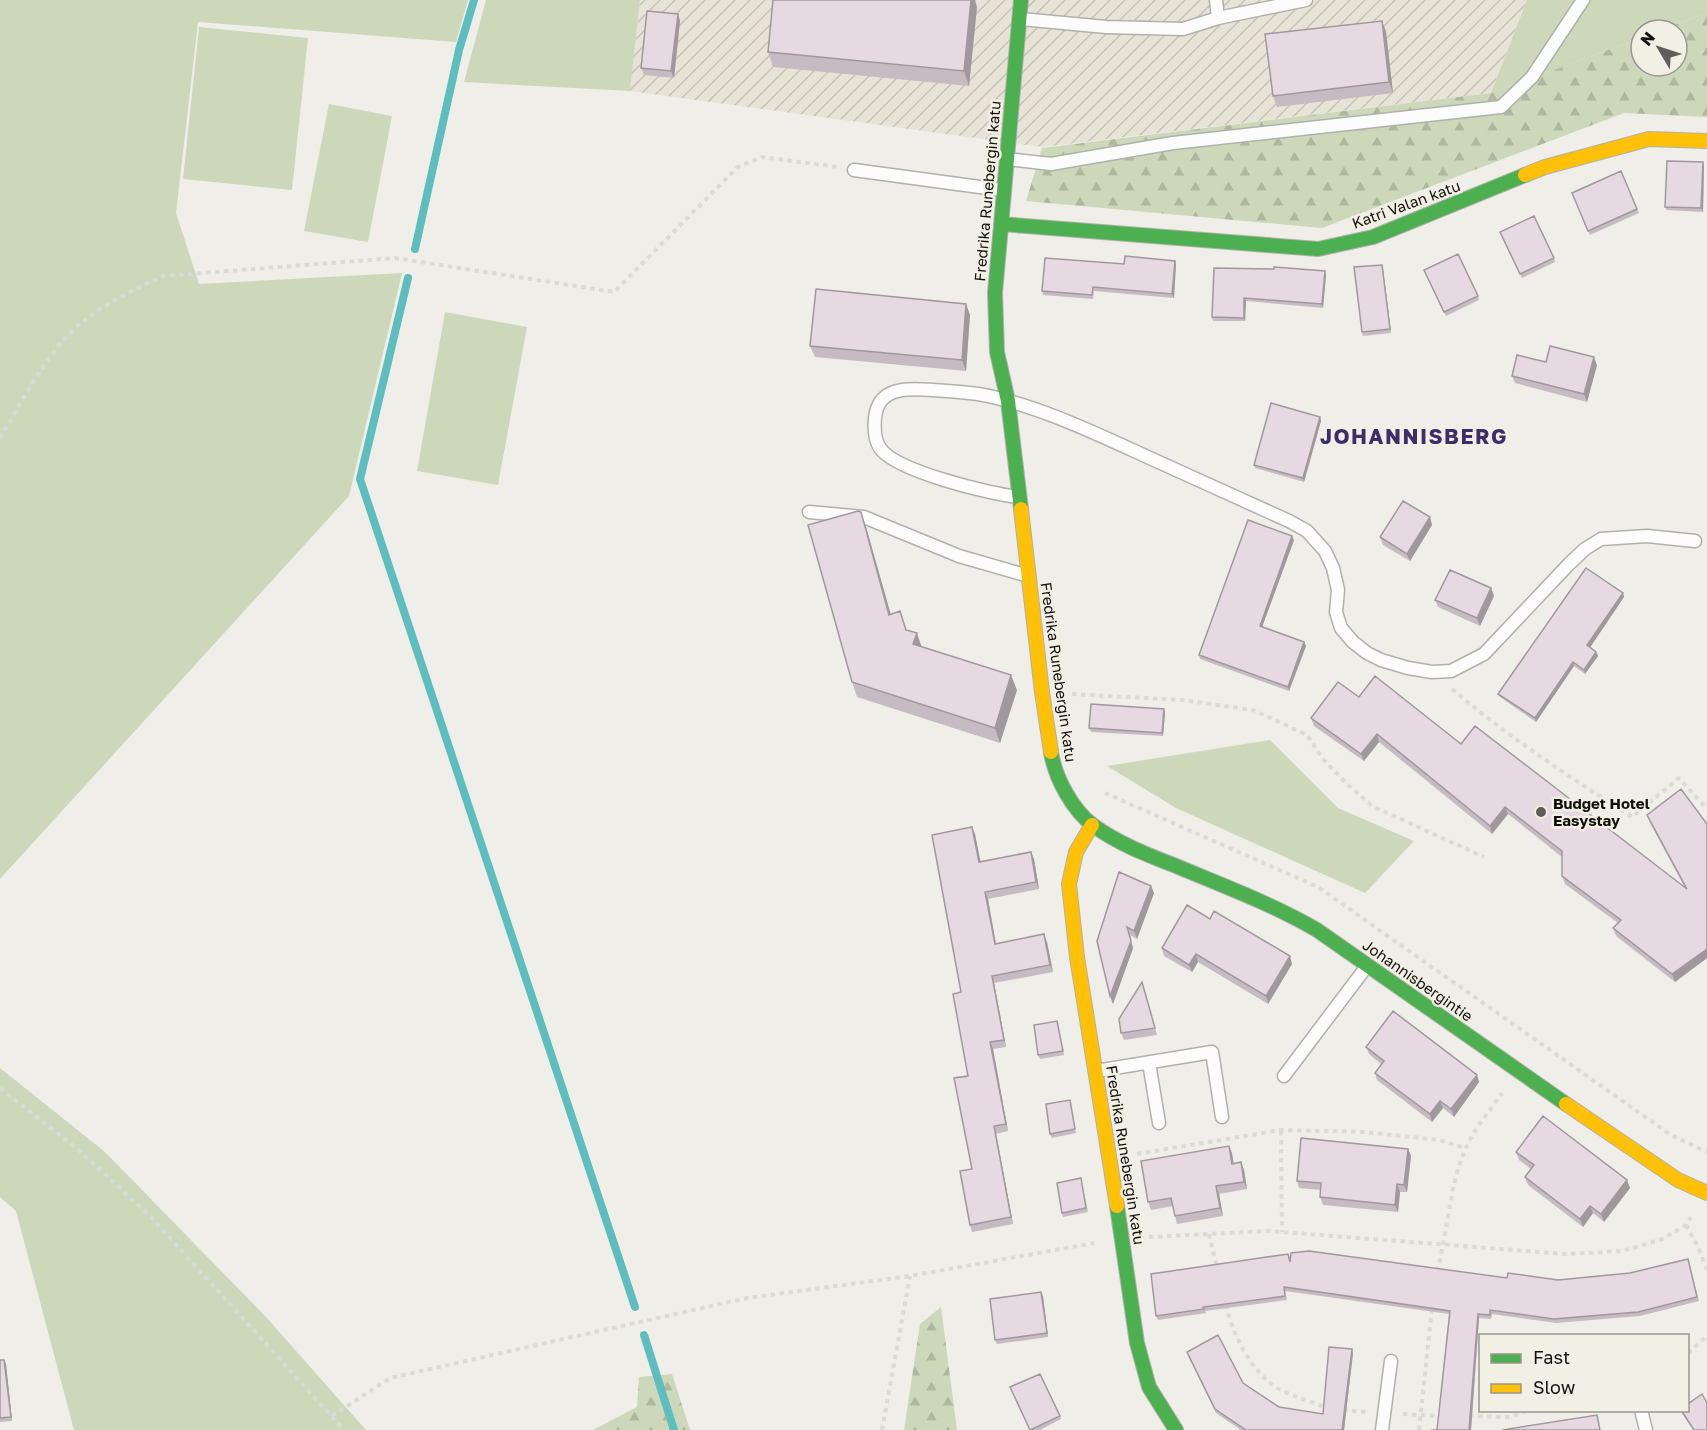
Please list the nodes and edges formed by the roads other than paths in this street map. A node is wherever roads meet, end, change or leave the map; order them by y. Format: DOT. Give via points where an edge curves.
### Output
graph roads {
  1 [pos="1022,0"];
  2 [pos="1216,0"];
  3 [pos="1306,0"];
  4 [pos="1583,0"];
  5 [pos="1218,18"];
  6 [pos="1020,19"];
  7 [pos="1707,141"];
  8 [pos="1006,159"];
  9 [pos="854,170"];
  10 [pos="1003,190"];
  11 [pos="1001,224"];
  12 [pos="1008,401"];
  13 [pos="1020,497"];
  14 [pos="808,512"];
  15 [pos="1695,541"];
  16 [pos="1029,576"];
  17 [pos="1092,825"];
  18 [pos="1368,965"];
  19 [pos="1149,1063"];
  20 [pos="1095,1071"];
  21 [pos="1284,1076"];
  22 [pos="1222,1117"];
  23 [pos="1159,1123"];
  24 [pos="1706,1193"];
  25 [pos="1391,1361"];
  26 [pos="1642,1412"];
  27 [pos="1176,1430"];
  28 [pos="1382,1430"];
  29 [pos="1646,1430"];
  1 -- 6 [label="street, Fredrika Runebergin katu"];
  2 -- 5 [label="lane"];
  3 -- 5 [label="lane"];
  4 -- 8 [label="lane" via="1532,77 1502,107 1173,143 1051,164"];
  5 -- 6 [label="lane" via="1183,29"];
  6 -- 8 [label="street, Fredrika Runebergin katu"];
  7 -- 11 [label="street, Katri Valan katu" via="1649,139 1545,168 1373,237 1318,249"];
  8 -- 10 [label="street, Fredrika Runebergin katu"];
  9 -- 10 [label="lane"];
  10 -- 11 [label="street, Fredrika Runebergin katu"];
  11 -- 12 [label="street, Fredrika Runebergin katu" via="995,293 997,352"];
  12 -- 13 [label="street, Fredrika Runebergin katu"];
  12 -- 13 [label="lane" via="978,394 908,388 885,396 878,405 875,436 880,448 894,461 960,485"];
  12 -- 15 [label="lane" via="1083,428 1307,531 1325,551 1333,568 1341,628 1367,653 1408,668 1450,670 1484,654 1569,564 1601,539 1647,536"];
  13 -- 16 [label="street, Fredrika Runebergin katu"];
  14 -- 16 [label="lane" via="864,517 959,556"];
  16 -- 17 [label="street, Fredrika Runebergin katu" via="1053,762 1067,796"];
  17 -- 18 [label="street, Johannisbergintie" via="1127,846 1282,910"];
  17 -- 20 [label="street, Fredrika Runebergin katu" via="1076,852 1069,884"];
  18 -- 21 [label="lane"];
  18 -- 24 [label="street, Johannisbergintie" via="1678,1180"];
  19 -- 20 [label="lane"];
  19 -- 22 [label="lane" via="1212,1052"];
  19 -- 23 [label="lane"];
  20 -- 27 [label="street, Fredrika Runebergin katu" via="1137,1343 1149,1387"];
  25 -- 28 [label="lane"];
  26 -- 29 [label="lane"];
}
